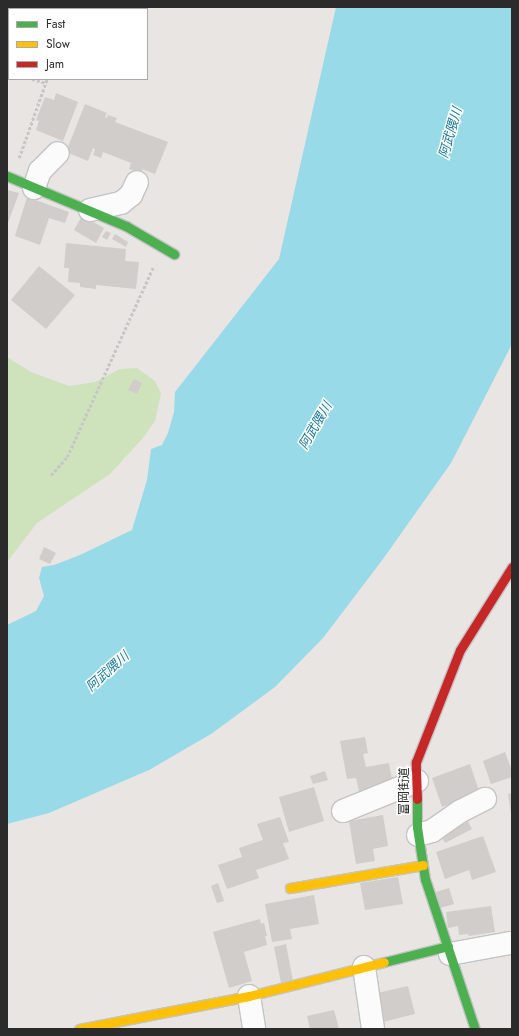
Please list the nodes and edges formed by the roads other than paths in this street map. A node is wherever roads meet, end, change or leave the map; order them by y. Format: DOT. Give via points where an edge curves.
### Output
graph roads {
  1 [pos="58,153"];
  2 [pos="10,176"];
  3 [pos="137,182"];
  4 [pos="34,188"];
  5 [pos="90,210"];
  6 [pos="174,254"];
  7 [pos="512,567"];
  8 [pos="417,781"];
  9 [pos="486,799"];
  10 [pos="343,812"];
  11 [pos="418,835"];
  12 [pos="423,865"];
  13 [pos="290,888"];
  14 [pos="510,943"];
  15 [pos="449,950"];
  16 [pos="364,967"];
  17 [pos="249,996"];
  18 [pos="79,1029"];
  19 [pos="254,1029"];
  20 [pos="373,1029"];
  21 [pos="475,1029"];
  1 -- 4 [label="street" via="40,171"];
  2 -- 4 [label="street"];
  3 -- 5 [label="street" via="132,195 121,203"];
  4 -- 5 [label="street"];
  5 -- 6 [label="street" via="126,226"];
  7 -- 8 [label="street, 富岡街道" via="460,650 416,762"];
  8 -- 10 [label="street"];
  8 -- 11 [label="street, 富岡街道"];
  9 -- 11 [label="street" via="461,811 432,831"];
  11 -- 12 [label="street, 富岡街道"];
  12 -- 13 [label="street"];
  12 -- 15 [label="street, 富岡街道" via="425,879"];
  14 -- 15 [label="street"];
  15 -- 16 [label="street"];
  15 -- 21 [label="street, 富岡街道"];
  16 -- 17 [label="street"];
  16 -- 20 [label="street"];
  17 -- 18 [label="street"];
  17 -- 19 [label="street"];
}
